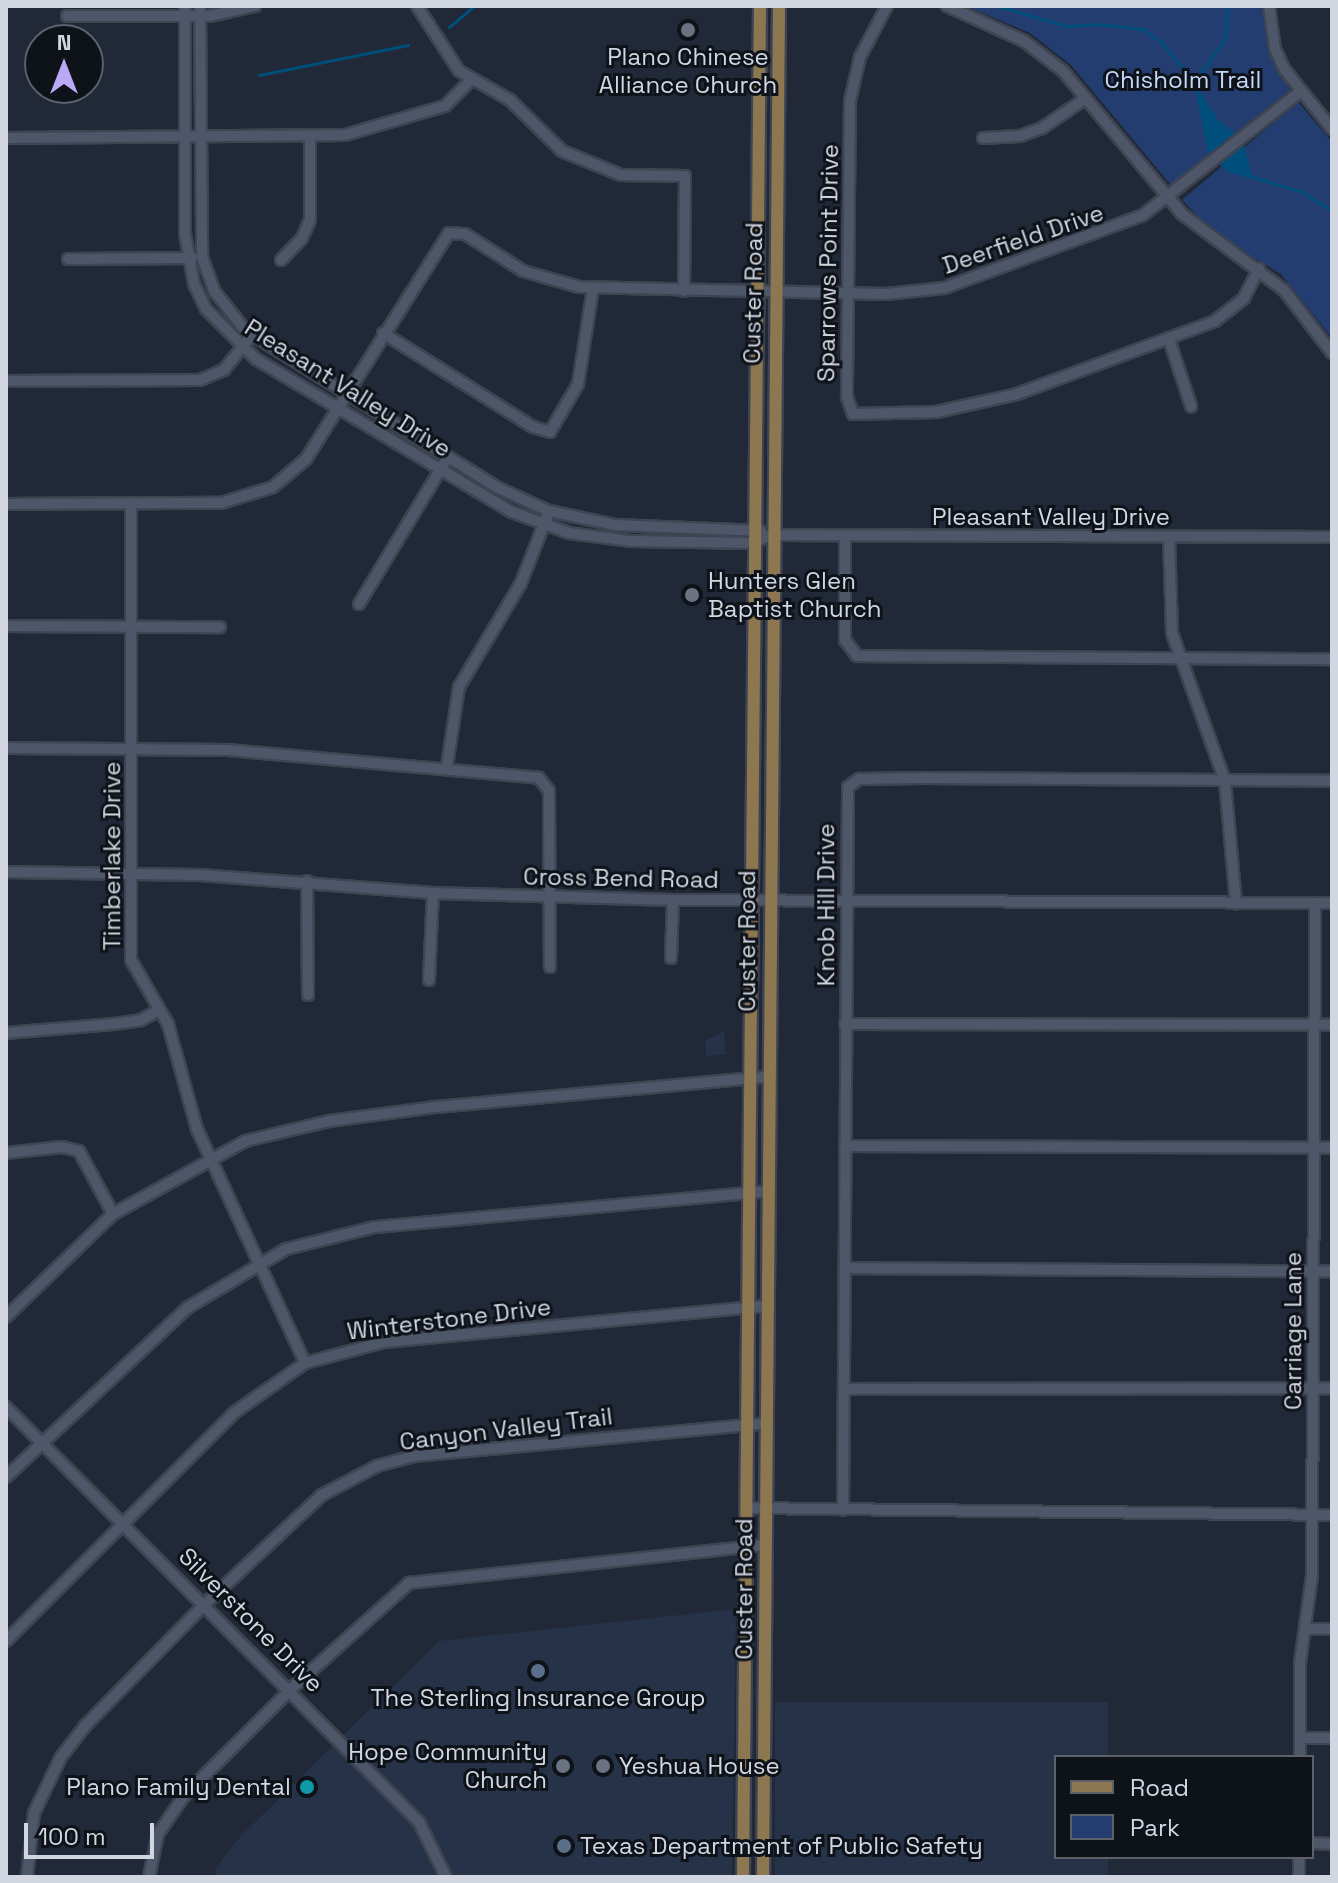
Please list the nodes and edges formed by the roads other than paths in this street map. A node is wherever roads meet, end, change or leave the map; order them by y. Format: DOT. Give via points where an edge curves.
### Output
graph roads {
  1 [pos="255,6"];
  2 [pos="417,6"];
  3 [pos="760,6"];
  4 [pos="779,6"];
  5 [pos="887,6"];
  6 [pos="947,6"];
  7 [pos="1269,6"];
  8 [pos="185,11"];
  9 [pos="200,11"];
  10 [pos="67,16"];
  11 [pos="471,80"];
  12 [pos="1301,91"];
  13 [pos="1086,98"];
  14 [pos="1332,129"];
  15 [pos="185,137"];
  16 [pos="200,137"];
  17 [pos="6,138"];
  18 [pos="983,138"];
  19 [pos="310,139"];
  20 [pos="1168,198"];
  21 [pos="202,257"];
  22 [pos="188,258"];
  23 [pos="68,259"];
  24 [pos="281,260"];
  25 [pos="1259,269"];
  26 [pos="593,288"];
  27 [pos="684,291"];
  28 [pos="756,293"];
  29 [pos="775,293"];
  30 [pos="850,293"];
  31 [pos="383,333"];
  32 [pos="251,336"];
  33 [pos="1169,339"];
  34 [pos="242,349"];
  35 [pos="1332,353"];
  36 [pos="6,381"];
  37 [pos="344,394"];
  38 [pos="1191,406"];
  39 [pos="336,407"];
  40 [pos="448,457"];
  41 [pos="440,470"];
  42 [pos="131,503"];
  43 [pos="6,504"];
  44 [pos="549,511"];
  45 [pos="544,525"];
  46 [pos="632,526"];
  47 [pos="753,527"];
  48 [pos="771,535"];
  49 [pos="845,536"];
  50 [pos="1169,537"];
  51 [pos="1332,537"];
  52 [pos="631,541"];
  53 [pos="753,543"];
  54 [pos="359,604"];
  55 [pos="6,626"];
  56 [pos="130,627"];
  57 [pos="220,627"];
  58 [pos="1178,658"];
  59 [pos="1332,659"];
  60 [pos="10,748"];
  61 [pos="133,748"];
  62 [pos="447,766"];
  63 [pos="1225,781"];
  64 [pos="1332,781"];
  65 [pos="6,872"];
  66 [pos="130,875"];
  67 [pos="307,881"];
  68 [pos="433,893"];
  69 [pos="547,897"];
  70 [pos="673,900"];
  71 [pos="749,900"];
  72 [pos="768,900"];
  73 [pos="846,902"];
  74 [pos="1315,903"];
  75 [pos="1332,903"];
  76 [pos="1236,904"];
  77 [pos="671,958"];
  78 [pos="550,967"];
  79 [pos="429,980"];
  80 [pos="308,995"];
  81 [pos="159,1010"];
  82 [pos="845,1024"];
  83 [pos="1314,1024"];
  84 [pos="1332,1025"];
  85 [pos="6,1033"];
  86 [pos="768,1077"];
  87 [pos="749,1078"];
  88 [pos="845,1146"];
  89 [pos="1314,1148"];
  90 [pos="1332,1148"];
  91 [pos="6,1153"];
  92 [pos="209,1157"];
  93 [pos="768,1191"];
  94 [pos="748,1192"];
  95 [pos="113,1214"];
  96 [pos="259,1262"];
  97 [pos="845,1268"];
  98 [pos="1313,1271"];
  99 [pos="1332,1271"];
  100 [pos="767,1306"];
  101 [pos="747,1307"];
  102 [pos="6,1317"];
  103 [pos="305,1363"];
  104 [pos="1313,1387"];
  105 [pos="1332,1388"];
  106 [pos="844,1389"];
  107 [pos="6,1407"];
  108 [pos="747,1423"];
  109 [pos="767,1423"];
  110 [pos="40,1443"];
  111 [pos="6,1477"];
  112 [pos="767,1507"];
  113 [pos="746,1508"];
  114 [pos="843,1510"];
  115 [pos="1312,1515"];
  116 [pos="1332,1515"];
  117 [pos="125,1521"];
  118 [pos="746,1545"];
  119 [pos="767,1545"];
  120 [pos="205,1604"];
  121 [pos="1306,1629"];
  122 [pos="1332,1629"];
  123 [pos="6,1641"];
  124 [pos="291,1689"];
  125 [pos="1300,1738"];
  126 [pos="1332,1738"];
  127 [pos="1300,1755"];
  128 [pos="27,1877"];
  129 [pos="149,1877"];
  130 [pos="446,1877"];
  131 [pos="743,1877"];
  132 [pos="763,1877"];
  1 -- 9 [label="street"];
  2 -- 11 [label="street" via="444,55"];
  3 -- 28 [label="main road, Custer Road"];
  4 -- 29 [label="main road, Custer Road"];
  5 -- 30 [label="street, Sparrows Point Drive" via="860,57 850,101"];
  6 -- 13 [label="street" via="1024,41 1063,71"];
  7 -- 12 [label="street" via="1275,49"];
  8 -- 9 [label="street"];
  8 -- 10 [label="street"];
  8 -- 15 [label="street, Pleasant Valley Drive"];
  9 -- 16 [label="street, Pleasant Valley Drive"];
  11 -- 19 [label="street" via="445,106 419,117"];
  11 -- 27 [label="street" via="510,100 545,136 582,163 621,175 685,176"];
  12 -- 14 [label="street"];
  12 -- 20 [label="street, Deerfield Drive"];
  13 -- 18 [label="street" via="1042,128 1020,136"];
  13 -- 20 [label="street"];
  15 -- 16 [label="street"];
  15 -- 17 [label="street"];
  15 -- 22 [label="street, Pleasant Valley Drive"];
  16 -- 19 [label="street"];
  16 -- 21 [label="street, Pleasant Valley Drive"];
  19 -- 24 [label="street" via="310,220 302,238"];
  20 -- 25 [label="street" via="1203,234"];
  20 -- 30 [label="street, Deerfield Drive" via="1126,224 972,280 915,293"];
  21 -- 22 [label="street"];
  21 -- 32 [label="street, Pleasant Valley Drive" via="215,292"];
  22 -- 23 [label="street"];
  22 -- 34 [label="street, Pleasant Valley Drive" via="206,309"];
  25 -- 33 [label="street, Sparrows Point Drive" via="1231,311"];
  25 -- 35 [label="street" via="1284,290"];
  26 -- 27 [label="street, Deerfield Drive"];
  26 -- 31 [label="street, Deerfield Drive" via="523,271 465,234 441,238"];
  26 -- 31 [label="street" via="583,367 554,427 543,433"];
  27 -- 28 [label="street, Deerfield Drive"];
  28 -- 29 [label="street, Deerfield Drive"];
  28 -- 47 [label="main road, Custer Road"];
  29 -- 30 [label="street, Deerfield Drive"];
  29 -- 48 [label="main road, Custer Road"];
  30 -- 33 [label="street, Sparrows Point Drive" via="847,397 853,414 936,412 980,404"];
  31 -- 37 [label="street"];
  32 -- 34 [label="street"];
  32 -- 37 [label="street, Pleasant Valley Drive"];
  33 -- 38 [label="street"];
  34 -- 36 [label="street" via="224,370 186,382"];
  34 -- 39 [label="street, Pleasant Valley Drive"];
  37 -- 39 [label="street"];
  37 -- 40 [label="street, Pleasant Valley Drive"];
  39 -- 41 [label="street, Pleasant Valley Drive"];
  39 -- 42 [label="street" via="306,459 257,496 221,503"];
  40 -- 41 [label="street"];
  40 -- 44 [label="street, Pleasant Valley Drive"];
  41 -- 45 [label="street, Pleasant Valley Drive"];
  41 -- 54 [label="street"];
  42 -- 43 [label="street"];
  42 -- 56 [label="street, Timberlake Drive"];
  44 -- 45 [label="street"];
  44 -- 46 [label="street, Pleasant Valley Drive"];
  45 -- 52 [label="street, Pleasant Valley Drive"];
  45 -- 62 [label="street" via="521,583 459,687"];
  46 -- 47 [label="street, Pleasant Valley Drive"];
  46 -- 52 [label="street"];
  47 -- 48 [label="street, Pleasant Valley Drive"];
  47 -- 53 [label="main road, Custer Road"];
  48 -- 49 [label="street, Pleasant Valley Drive"];
  48 -- 53 [label="street, Pleasant Valley Drive"];
  48 -- 72 [label="main road, Custer Road"];
  49 -- 50 [label="street, Pleasant Valley Drive"];
  49 -- 58 [label="street" via="845,640 857,656"];
  50 -- 51 [label="street, Pleasant Valley Drive"];
  50 -- 58 [label="street" via="1172,633"];
  52 -- 53 [label="street, Pleasant Valley Drive"];
  53 -- 71 [label="main road, Custer Road"];
  55 -- 56 [label="street"];
  56 -- 57 [label="street"];
  56 -- 61 [label="street, Timberlake Drive"];
  58 -- 59 [label="street"];
  58 -- 63 [label="street"];
  60 -- 61 [label="street"];
  61 -- 62 [label="street"];
  61 -- 66 [label="street, Timberlake Drive"];
  62 -- 69 [label="street" via="539,778 547,785"];
  63 -- 64 [label="street, Knob Hill Drive"];
  63 -- 73 [label="street, Knob Hill Drive" via="859,779 847,791"];
  63 -- 76 [label="street"];
  65 -- 66 [label="street, Cross Bend Road"];
  66 -- 67 [label="street, Cross Bend Road"];
  66 -- 81 [label="street, Timberlake Drive" via="131,960"];
  67 -- 68 [label="street, Cross Bend Road"];
  67 -- 80 [label="street"];
  68 -- 69 [label="street, Cross Bend Road"];
  68 -- 79 [label="street"];
  69 -- 70 [label="street, Cross Bend Road"];
  69 -- 78 [label="street"];
  70 -- 71 [label="street, Cross Bend Road"];
  70 -- 77 [label="street"];
  71 -- 72 [label="street, Cross Bend Road"];
  71 -- 87 [label="main road, Custer Road"];
  72 -- 73 [label="street, Cross Bend Road"];
  72 -- 86 [label="main road, Custer Road"];
  73 -- 76 [label="street, Cross Bend Road"];
  73 -- 82 [label="street, Knob Hill Drive"];
  74 -- 75 [label="street, Cross Bend Road"];
  74 -- 76 [label="street, Cross Bend Road"];
  74 -- 83 [label="street, Carriage Lane"];
  81 -- 85 [label="street" via="127,1022"];
  81 -- 92 [label="street, Timberlake Drive" via="174,1039 191,1113"];
  82 -- 83 [label="street"];
  82 -- 88 [label="street, Knob Hill Drive"];
  83 -- 84 [label="street"];
  83 -- 89 [label="street, Carriage Lane"];
  86 -- 87 [label="street"];
  86 -- 93 [label="main road, Custer Road"];
  87 -- 92 [label="street" via="329,1121 266,1134"];
  87 -- 94 [label="main road, Custer Road"];
  88 -- 89 [label="street"];
  88 -- 97 [label="street, Knob Hill Drive"];
  89 -- 90 [label="street"];
  89 -- 98 [label="street, Carriage Lane"];
  91 -- 95 [label="street" via="62,1147 79,1151"];
  92 -- 95 [label="street"];
  92 -- 96 [label="street, Timberlake Drive"];
  93 -- 94 [label="street"];
  93 -- 100 [label="main road, Custer Road"];
  94 -- 96 [label="street" via="375,1227 315,1239"];
  94 -- 101 [label="main road, Custer Road"];
  95 -- 102 [label="street"];
  96 -- 103 [label="street, Timberlake Drive"];
  96 -- 110 [label="street" via="187,1308"];
  97 -- 98 [label="street"];
  97 -- 106 [label="street, Knob Hill Drive"];
  98 -- 99 [label="street"];
  98 -- 104 [label="street, Carriage Lane"];
  100 -- 101 [label="street, Winterstone Drive"];
  100 -- 109 [label="main road, Custer Road"];
  101 -- 103 [label="street, Winterstone Drive" via="384,1342"];
  101 -- 108 [label="main road, Custer Road"];
  103 -- 117 [label="street, Winterstone Drive" via="235,1412"];
  104 -- 105 [label="street"];
  104 -- 106 [label="street"];
  104 -- 115 [label="street, Carriage Lane"];
  106 -- 114 [label="street, Knob Hill Drive"];
  107 -- 110 [label="street, Silverstone Drive"];
  108 -- 109 [label="street, Canyon Valley Trail"];
  108 -- 113 [label="main road, Custer Road"];
  108 -- 120 [label="street, Canyon Valley Trail" via="414,1456 377,1466 314,1501"];
  109 -- 112 [label="main road, Custer Road"];
  110 -- 111 [label="street"];
  110 -- 117 [label="street, Silverstone Drive"];
  112 -- 113 [label="street"];
  112 -- 114 [label="street"];
  112 -- 119 [label="main road, Custer Road"];
  113 -- 118 [label="main road, Custer Road"];
  114 -- 115 [label="street"];
  115 -- 116 [label="street"];
  115 -- 121 [label="street, Carriage Lane"];
  117 -- 120 [label="street, Silverstone Drive"];
  117 -- 123 [label="street, Winterstone Drive"];
  118 -- 119 [label="street"];
  118 -- 124 [label="street" via="417,1580 389,1596"];
  118 -- 131 [label="main road, Custer Road"];
  119 -- 132 [label="main road, Custer Road"];
  120 -- 124 [label="street, Silverstone Drive"];
  120 -- 128 [label="street, Canyon Valley Trail" via="61,1757 34,1813"];
  121 -- 122 [label="street"];
  121 -- 125 [label="street, Carriage Lane" via="1300,1663"];
  124 -- 129 [label="street" via="168,1816 158,1834"];
  124 -- 130 [label="street, Silverstone Drive" via="419,1822"];
  125 -- 126 [label="street"];
  125 -- 127 [label="street, Carriage Lane"];
}
